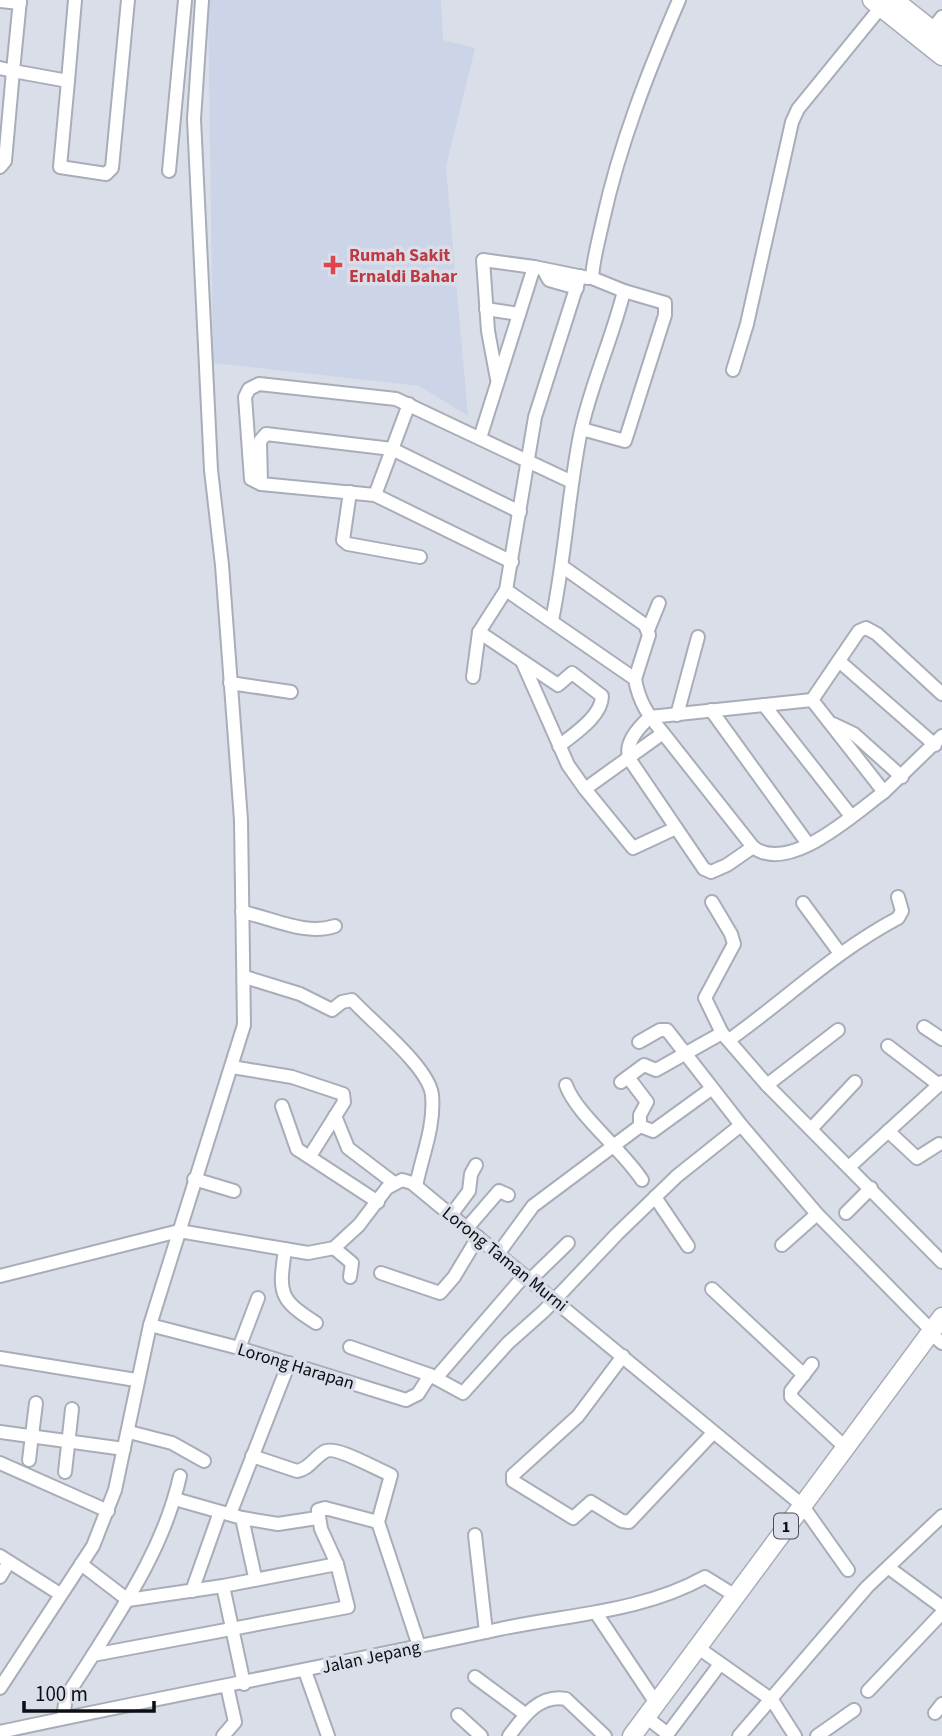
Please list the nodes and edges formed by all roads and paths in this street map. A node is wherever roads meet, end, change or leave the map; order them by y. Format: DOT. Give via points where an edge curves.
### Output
graph roads {
  1 [pos="75,0"];
  2 [pos="128,0"];
  3 [pos="185,0"];
  4 [pos="202,0"];
  5 [pos="679,0"];
  6 [pos="0,1"];
  7 [pos="20,2"];
  8 [pos="882,2"];
  9 [pos="939,28"];
  10 [pos="942,56"];
  11 [pos="6,70"];
  12 [pos="68,81"];
  13 [pos="4,118"];
  14 [pos="0,167"];
  15 [pos="169,171"];
  16 [pos="538,268"];
  17 [pos="583,281"];
  18 [pos="624,291"];
  19 [pos="486,309"];
  20 [pos="519,314"];
  21 [pos="733,370"];
  22 [pos="498,382"];
  23 [pos="409,404"];
  24 [pos="582,429"];
  25 [pos="480,438"];
  26 [pos="392,449"];
  27 [pos="526,460"];
  28 [pos="572,482"];
  29 [pos="261,484"];
  30 [pos="350,492"];
  31 [pos="375,495"];
  32 [pos="520,512"];
  33 [pos="420,557"];
  34 [pos="512,562"];
  35 [pos="563,567"];
  36 [pos="506,590"];
  37 [pos="659,603"];
  38 [pos="552,620"];
  39 [pos="648,630"];
  40 [pos="479,632"];
  41 [pos="698,636"];
  42 [pos="522,661"];
  43 [pos="839,661"];
  44 [pos="473,677"];
  45 [pos="635,679"];
  46 [pos="230,683"];
  47 [pos="558,685"];
  48 [pos="291,692"];
  49 [pos="942,694"];
  50 [pos="812,700"];
  51 [pos="540,701"];
  52 [pos="764,705"];
  53 [pos="711,710"];
  54 [pos="677,715"];
  55 [pos="650,717"];
  56 [pos="833,724"];
  57 [pos="663,733"];
  58 [pos="939,740"];
  59 [pos="559,746"];
  60 [pos="629,760"];
  61 [pos="902,776"];
  62 [pos="584,789"];
  63 [pos="884,792"];
  64 [pos="851,816"];
  65 [pos="676,828"];
  66 [pos="808,844"];
  67 [pos="752,847"];
  68 [pos="898,897"];
  69 [pos="712,902"];
  70 [pos="803,903"];
  71 [pos="242,912"];
  72 [pos="335,926"];
  73 [pos="839,952"];
  74 [pos="245,977"];
  75 [pos="924,1027"];
  76 [pos="838,1030"];
  77 [pos="726,1036"];
  78 [pos="942,1040"];
  79 [pos="639,1042"];
  80 [pos="888,1046"];
  81 [pos="684,1052"];
  82 [pos="232,1067"];
  83 [pos="855,1082"];
  84 [pos="941,1084"];
  85 [pos="566,1085"];
  86 [pos="767,1085"];
  87 [pos="711,1089"];
  88 [pos="282,1106"];
  89 [pos="335,1116"];
  90 [pos="741,1125"];
  91 [pos="640,1126"];
  92 [pos="811,1129"];
  93 [pos="888,1131"];
  94 [pos="614,1143"];
  95 [pos="939,1144"];
  96 [pos="310,1156"];
  97 [pos="476,1165"];
  98 [pos="849,1167"];
  99 [pos="194,1180"];
  100 [pos="642,1180"];
  101 [pos="394,1183"];
  102 [pos="416,1186"];
  103 [pos="871,1188"];
  104 [pos="234,1191"];
  105 [pos="508,1195"];
  106 [pos="655,1198"];
  107 [pos="378,1202"];
  108 [pos="846,1213"];
  109 [pos="817,1214"];
  110 [pos="451,1215"];
  111 [pos="467,1228"];
  112 [pos="179,1231"];
  113 [pos="478,1237"];
  114 [pos="568,1244"];
  115 [pos="782,1245"];
  116 [pos="688,1246"];
  117 [pos="334,1248"];
  118 [pos="285,1249"];
  119 [pos="498,1254"];
  120 [pos="942,1262"];
  121 [pos="381,1273"];
  122 [pos="0,1276"];
  123 [pos="350,1277"];
  124 [pos="527,1278"];
  125 [pos="712,1289"];
  126 [pos="258,1298"];
  127 [pos="554,1298"];
  128 [pos="316,1323"];
  129 [pos="149,1325"];
  130 [pos="937,1331"];
  131 [pos="350,1347"];
  132 [pos="239,1348"];
  133 [pos="623,1356"];
  134 [pos="0,1358"];
  135 [pos="289,1363"];
  136 [pos="813,1364"];
  137 [pos="804,1375"];
  138 [pos="433,1376"];
  139 [pos="136,1380"];
  140 [pos="36,1403"];
  141 [pos="72,1409"];
  142 [pos="0,1432"];
  143 [pos="129,1432"];
  144 [pos="713,1433"];
  145 [pos="32,1436"];
  146 [pos="69,1441"];
  147 [pos="846,1448"];
  148 [pos="124,1449"];
  149 [pos="252,1456"];
  150 [pos="29,1460"];
  151 [pos="204,1461"];
  152 [pos="0,1463"];
  153 [pos="65,1472"];
  154 [pos="180,1476"];
  155 [pos="175,1499"];
  156 [pos="802,1505"];
  157 [pos="108,1511"];
  158 [pos="230,1515"];
  159 [pos="942,1516"];
  160 [pos="317,1518"];
  161 [pos="378,1522"];
  162 [pos="475,1535"];
  163 [pos="5,1559"];
  164 [pos="80,1564"];
  165 [pos="337,1564"];
  166 [pos="889,1568"];
  167 [pos="848,1570"];
  168 [pos="0,1577"];
  169 [pos="255,1577"];
  170 [pos="223,1586"];
  171 [pos="192,1591"];
  172 [pos="60,1594"];
  173 [pos="734,1595"];
  174 [pos="128,1600"];
  175 [pos="942,1607"];
  176 [pos="942,1612"];
  177 [pos="596,1613"];
  178 [pos="235,1629"];
  179 [pos="486,1632"];
  180 [pos="419,1646"];
  181 [pos="697,1647"];
  182 [pos="93,1655"];
  183 [pos="720,1664"];
  184 [pos="304,1671"];
  185 [pos="475,1677"];
  186 [pos="244,1684"];
  187 [pos="227,1686"];
  188 [pos="0,1688"];
  189 [pos="869,1691"];
  190 [pos="772,1700"];
  191 [pos="651,1710"];
  192 [pos="854,1710"];
  193 [pos="525,1714"];
  194 [pos="458,1715"];
  195 [pos="63,1718"];
  196 [pos="0,1732"];
  197 [pos="223,1736"];
  198 [pos="328,1736"];
  199 [pos="481,1736"];
  200 [pos="509,1736"];
  201 [pos="605,1736"];
  202 [pos="632,1736"];
  203 [pos="739,1736"];
  204 [pos="795,1736"];
  205 [pos="817,1736"];
  1 -- 12 [label="street"];
  2 -- 12 [label="street" via="112,168 106,174 60,167"];
  3 -- 15 [label="street"];
  4 -- 46 [label="street" via="194,119 211,470"];
  5 -- 17 [label="street" via="620,151"];
  6 -- 7 [label="street"];
  7 -- 11 [label="street"];
  8 -- 9 [label="highway"];
  8 -- 10 [label="highway"];
  8 -- 21 [label="street" via="792,122"];
  11 -- 12 [label="street"];
  11 -- 13 [label="street"];
  13 -- 14 [label="street" via="5,161"];
  16 -- 17 [label="street"];
  16 -- 19 [label="street" via="483,260"];
  16 -- 20 [label="street"];
  17 -- 18 [label="street"];
  17 -- 27 [label="street" via="535,417"];
  18 -- 24 [label="street"];
  18 -- 24 [label="street" via="665,303 665,315 625,440"];
  19 -- 20 [label="street"];
  19 -- 22 [label="street"];
  20 -- 22 [label="street"];
  22 -- 25 [label="street"];
  23 -- 25 [label="street"];
  23 -- 26 [label="street"];
  23 -- 29 [label="street" via="252,386 245,397 247,451 251,479"];
  24 -- 28 [label="street"];
  25 -- 27 [label="street"];
  26 -- 29 [label="street" via="266,434 260,441"];
  26 -- 31 [label="street"];
  26 -- 32 [label="street"];
  27 -- 28 [label="street"];
  27 -- 32 [label="street"];
  28 -- 35 [label="street"];
  29 -- 30 [label="street"];
  30 -- 31 [label="street"];
  30 -- 33 [label="street" via="343,540"];
  31 -- 34 [label="street"];
  32 -- 34 [label="street"];
  34 -- 36 [label="street"];
  35 -- 38 [label="street"];
  35 -- 39 [label="street"];
  36 -- 38 [label="street"];
  36 -- 40 [label="street"];
  37 -- 39 [label="street"];
  38 -- 45 [label="street"];
  39 -- 45 [label="street"];
  40 -- 42 [label="street"];
  40 -- 44 [label="street"];
  41 -- 54 [label="street"];
  42 -- 47 [label="street"];
  42 -- 51 [label="street"];
  43 -- 49 [label="street" via="859,631 866,628"];
  43 -- 50 [label="street"];
  43 -- 58 [label="street"];
  45 -- 55 [label="street" via="637,695"];
  46 -- 48 [label="street"];
  46 -- 71 [label="street" via="241,820"];
  47 -- 51 [label="street"];
  47 -- 59 [label="street" via="572,673 602,696 583,727"];
  50 -- 52 [label="street"];
  50 -- 56 [label="street"];
  51 -- 59 [label="street"];
  52 -- 53 [label="street"];
  52 -- 64 [label="street"];
  53 -- 54 [label="street"];
  53 -- 66 [label="street"];
  54 -- 55 [label="street"];
  55 -- 57 [label="street"];
  55 -- 60 [label="street" via="628,746"];
  56 -- 61 [label="street" via="855,734"];
  56 -- 63 [label="street"];
  57 -- 60 [label="street"];
  57 -- 67 [label="street"];
  58 -- 61 [label="street"];
  59 -- 62 [label="street"];
  60 -- 62 [label="street"];
  60 -- 65 [label="street"];
  61 -- 63 [label="street"];
  62 -- 65 [label="street" via="633,848"];
  63 -- 64 [label="street"];
  64 -- 66 [label="street"];
  65 -- 67 [label="street" via="704,869 711,872"];
  66 -- 67 [label="street" via="778,855 765,855"];
  68 -- 73 [label="street" via="902,911 898,918"];
  69 -- 77 [label="street" via="734,944 705,999"];
  70 -- 73 [label="street"];
  71 -- 72 [label="street" via="307,930"];
  71 -- 74 [label="street"];
  73 -- 77 [label="street" via="771,1011"];
  74 -- 82 [label="street" via="244,1025"];
  74 -- 102 [label="street" via="291,990 331,1010 352,1000 426,1079 432,1098 431,1127"];
  75 -- 78 [label="street"];
  76 -- 86 [label="street"];
  77 -- 81 [label="street"];
  77 -- 86 [label="street"];
  79 -- 81 [label="street" via="663,1028"];
  80 -- 84 [label="street"];
  81 -- 87 [label="street"];
  81 -- 91 [label="street" via="656,1070 644,1065 624,1079 647,1102"];
  82 -- 89 [label="street" via="338,1091 345,1098"];
  82 -- 99 [label="street"];
  83 -- 92 [label="street"];
  84 -- 93 [label="street"];
  85 -- 94 [label="street" via="577,1105"];
  86 -- 92 [label="street"];
  87 -- 90 [label="street"];
  87 -- 91 [label="street" via="653,1130"];
  88 -- 96 [label="street" via="294,1142"];
  89 -- 96 [label="street"];
  89 -- 101 [label="street" via="348,1148"];
  90 -- 106 [label="street"];
  90 -- 109 [label="street"];
  91 -- 94 [label="street"];
  92 -- 98 [label="street"];
  93 -- 95 [label="street" via="917,1158"];
  93 -- 98 [label="street"];
  94 -- 100 [label="street"];
  94 -- 119 [label="street" via="533,1206"];
  96 -- 107 [label="street"];
  97 -- 110 [label="street" via="469,1191"];
  98 -- 103 [label="street"];
  99 -- 104 [label="street"];
  99 -- 112 [label="street"];
  101 -- 102 [label="street" via="402,1180"];
  101 -- 107 [label="street"];
  102 -- 110 [label="street, Lorong Taman Murni"];
  103 -- 108 [label="street"];
  103 -- 120 [label="street"];
  105 -- 111 [label="street" via="499,1191"];
  106 -- 116 [label="street"];
  106 -- 127 [label="street"];
  107 -- 117 [label="street"];
  109 -- 115 [label="street"];
  109 -- 130 [label="street"];
  110 -- 111 [label="street, Lorong Taman Murni"];
  111 -- 113 [label="street, Lorong Taman Murni"];
  112 -- 118 [label="street"];
  112 -- 122 [label="street"];
  112 -- 129 [label="street"];
  113 -- 119 [label="street, Lorong Taman Murni"];
  113 -- 121 [label="street" via="440,1293"];
  114 -- 124 [label="street"];
  117 -- 118 [label="street" via="308,1253"];
  117 -- 123 [label="street" via="352,1262"];
  118 -- 128 [label="street" via="282,1293 292,1307"];
  119 -- 124 [label="street, Lorong Taman Murni"];
  124 -- 127 [label="street, Lorong Taman Murni"];
  124 -- 138 [label="street"];
  125 -- 137 [label="street"];
  126 -- 132 [label="street"];
  127 -- 133 [label="street, Lorong Taman Murni"];
  127 -- 138 [label="street" via="463,1393"];
  129 -- 132 [label="street, Lorong Harapan"];
  129 -- 139 [label="street"];
  130 -- 147 [label="highway, 1"];
  131 -- 138 [label="street"];
  132 -- 135 [label="street, Lorong Harapan"];
  133 -- 144 [label="street, Lorong Taman Murni"];
  133 -- 144 [label="street" via="593,1399 526,1461 513,1481 573,1518 591,1502 629,1521"];
  134 -- 139 [label="street"];
  135 -- 138 [label="street, Lorong Harapan" via="406,1400 418,1395"];
  135 -- 149 [label="street"];
  136 -- 137 [label="street"];
  137 -- 147 [label="street" via="791,1397"];
  139 -- 143 [label="street"];
  140 -- 145 [label="street"];
  141 -- 146 [label="street"];
  142 -- 145 [label="street"];
  143 -- 148 [label="street"];
  143 -- 151 [label="street" via="172,1443"];
  144 -- 156 [label="street, Lorong Taman Murni"];
  145 -- 146 [label="street"];
  145 -- 150 [label="street"];
  146 -- 148 [label="street"];
  146 -- 153 [label="street"];
  147 -- 156 [label="highway, 1"];
  148 -- 157 [label="street"];
  149 -- 158 [label="street"];
  149 -- 161 [label="street" via="297,1471 334,1449 391,1475"];
  152 -- 157 [label="street"];
  154 -- 155 [label="street"];
  155 -- 158 [label="street"];
  155 -- 174 [label="street" via="148,1566"];
  156 -- 167 [label="street, Lorong Taman Murni"];
  156 -- 173 [label="highway, 1"];
  157 -- 164 [label="street"];
  158 -- 160 [label="street" via="278,1524"];
  158 -- 169 [label="street"];
  158 -- 171 [label="street"];
  159 -- 166 [label="street"];
  160 -- 161 [label="street" via="318,1510 325,1508"];
  160 -- 165 [label="street"];
  161 -- 180 [label="street"];
  162 -- 179 [label="street"];
  163 -- 168 [label="street"];
  163 -- 172 [label="street"];
  164 -- 172 [label="street"];
  164 -- 174 [label="street"];
  165 -- 169 [label="street"];
  165 -- 178 [label="street" via="348,1607"];
  166 -- 175 [label="street"];
  166 -- 190 [label="street" via="867,1587"];
  169 -- 170 [label="street"];
  170 -- 171 [label="street"];
  170 -- 178 [label="street"];
  171 -- 174 [label="street"];
  172 -- 188 [label="street"];
  173 -- 177 [label="street, Jalan Jepang" via="705,1577 653,1601"];
  173 -- 181 [label="highway, 1"];
  174 -- 182 [label="street"];
  176 -- 189 [label="street"];
  177 -- 179 [label="street, Jalan Jepang"];
  177 -- 191 [label="street"];
  178 -- 182 [label="street"];
  178 -- 186 [label="street"];
  179 -- 180 [label="street, Jalan Jepang"];
  180 -- 184 [label="street, Jalan Jepang"];
  181 -- 183 [label="street"];
  181 -- 191 [label="highway, 1"];
  182 -- 195 [label="street" via="66,1697"];
  183 -- 190 [label="street"];
  183 -- 191 [label="street" via="669,1731 664,1731"];
  184 -- 186 [label="street, Jalan Jepang"];
  184 -- 198 [label="street"];
  185 -- 193 [label="street"];
  186 -- 187 [label="street, Jalan Jepang"];
  187 -- 195 [label="street, Jalan Jepang"];
  187 -- 197 [label="street" via="235,1722"];
  190 -- 203 [label="street"];
  190 -- 204 [label="street"];
  191 -- 202 [label="highway, 1"];
  192 -- 205 [label="street"];
  193 -- 200 [label="street"];
  193 -- 201 [label="street" via="547,1700 563,1698"];
  194 -- 199 [label="street"];
  195 -- 196 [label="street, Jalan Jepang"];
}
